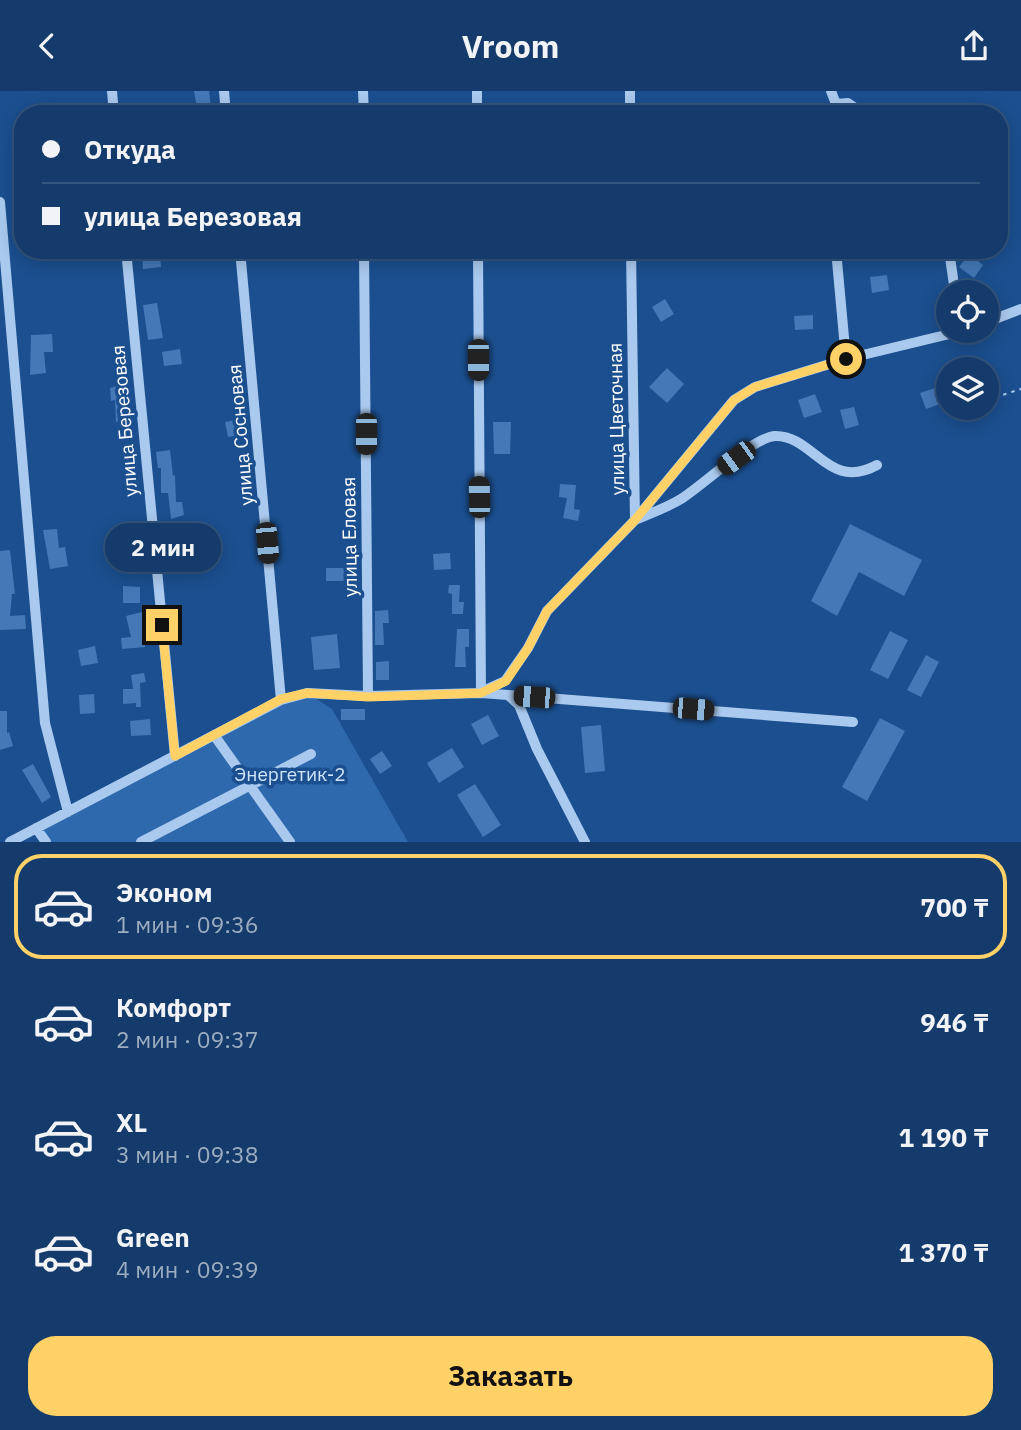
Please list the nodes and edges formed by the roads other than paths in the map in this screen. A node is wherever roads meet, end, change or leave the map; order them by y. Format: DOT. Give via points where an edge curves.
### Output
graph roads {
  1 [pos="831,91"];
  2 [pos="836,104"];
  3 [pos="851,105"];
  4 [pos="0,204"];
  5 [pos="128,259"];
  6 [pos="241,259"];
  7 [pos="365,259"];
  8 [pos="478,259"];
  9 [pos="631,259"];
  10 [pos="837,259"];
  11 [pos="950,259"];
  12 [pos="953,280"];
  13 [pos="1021,309"];
  14 [pos="999,317"];
  15 [pos="936,337"];
  16 [pos="846,359"];
  17 [pos="877,465"];
  18 [pos="635,520"];
  19 [pos="481,693"];
  20 [pos="508,695"];
  21 [pos="368,697"];
  22 [pos="281,699"];
  23 [pos="853,722"];
  24 [pos="214,735"];
  25 [pos="311,754"];
  26 [pos="175,756"];
  27 [pos="249,785"];
  28 [pos="68,812"];
  29 [pos="36,828"];
  30 [pos="10,842"];
  31 [pos="46,842"];
  32 [pos="141,842"];
  33 [pos="290,842"];
  34 [pos="585,842"];
  1 -- 2 [label="street"];
  2 -- 3 [label="street"];
  4 -- 28 [label="street" via="45,723"];
  5 -- 26 [label="street, улица Березовая"];
  6 -- 22 [label="street, улица Сосновая"];
  7 -- 21 [label="street, улица Еловая"];
  8 -- 19 [label="street"];
  9 -- 18 [label="street, улица Цветочная"];
  10 -- 16 [label="street"];
  11 -- 12 [label="street"];
  13 -- 14 [label="street"];
  15 -- 16 [label="street"];
  16 -- 18 [label="street" via="744,392"];
  17 -- 18 [label="street" via="846,474 797,444 773,436 681,499"];
  18 -- 19 [label="street, улица Цветочная" via="547,611 506,681"];
  19 -- 20 [label="street"];
  19 -- 21 [label="street"];
  20 -- 23 [label="street"];
  20 -- 34 [label="street" via="519,705"];
  21 -- 22 [label="street" via="307,693"];
  22 -- 24 [label="street"];
  24 -- 26 [label="street"];
  24 -- 27 [label="street"];
  25 -- 27 [label="street"];
  26 -- 28 [label="street"];
  27 -- 32 [label="street"];
  27 -- 33 [label="street"];
  28 -- 29 [label="street"];
  29 -- 30 [label="street"];
  29 -- 31 [label="street"];
}
